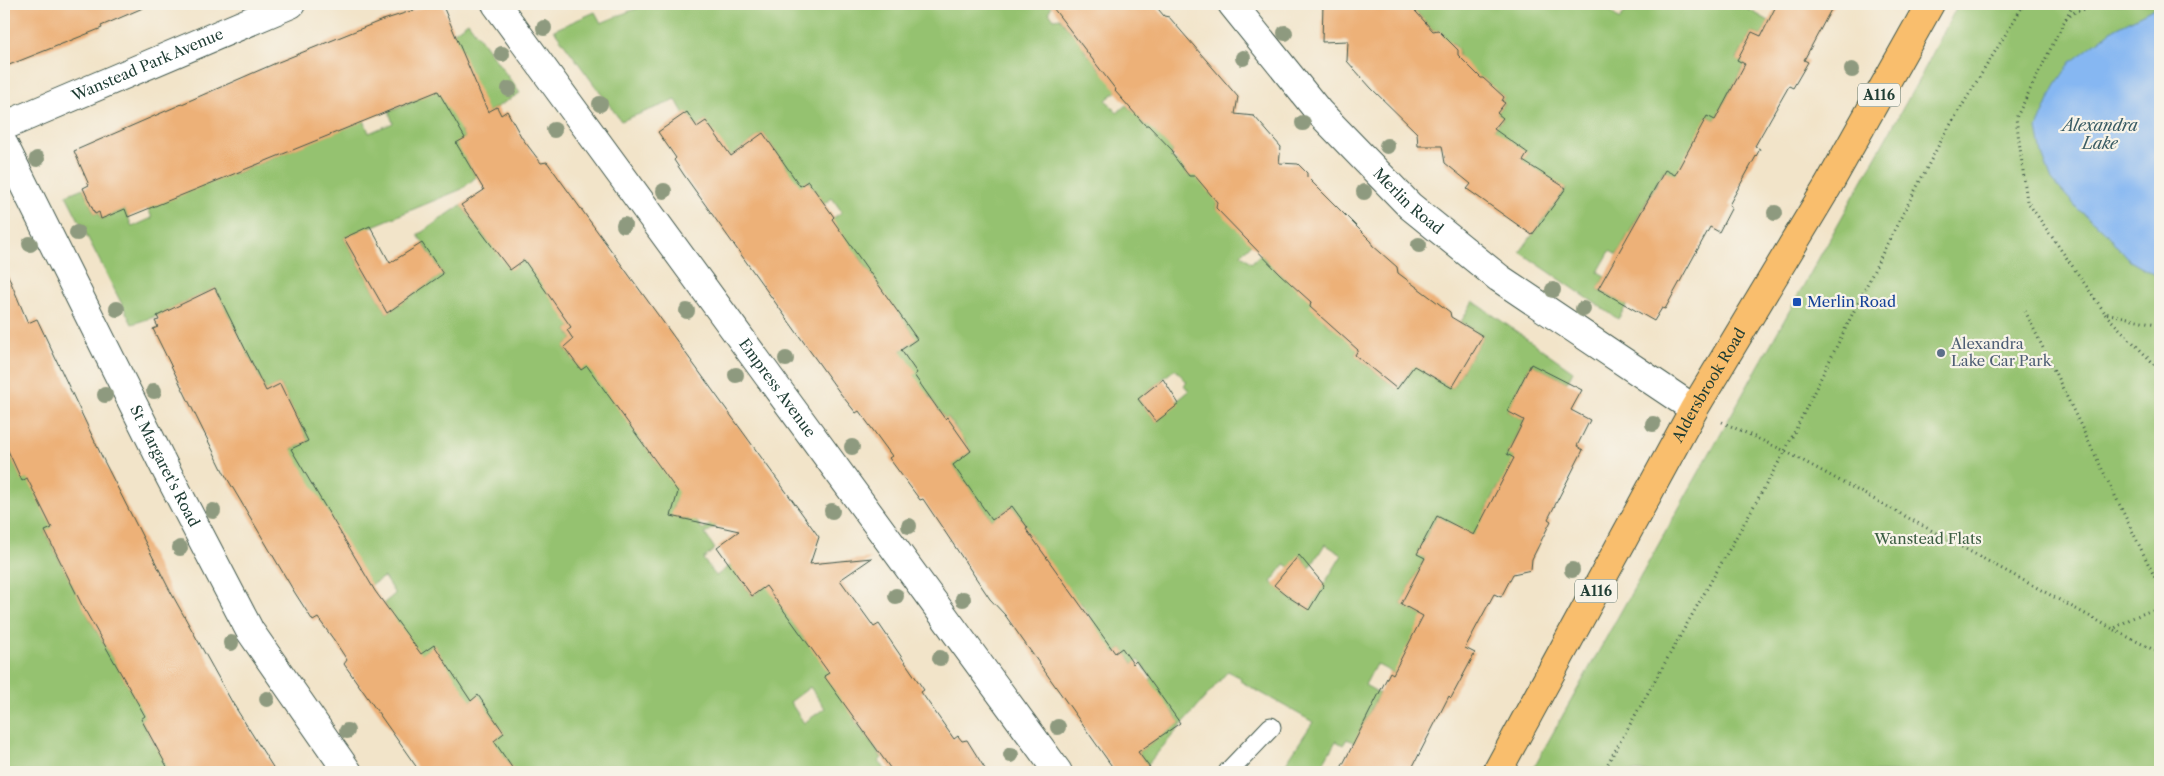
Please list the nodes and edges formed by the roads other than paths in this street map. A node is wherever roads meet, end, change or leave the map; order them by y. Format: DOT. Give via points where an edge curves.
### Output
graph roads {
  1 [pos="291,4"];
  2 [pos="496,4"];
  3 [pos="1232,4"];
  4 [pos="1930,4"];
  5 [pos="4,126"];
  6 [pos="4,145"];
  7 [pos="1694,409"];
  8 [pos="1271,727"];
  9 [pos="348,772"];
  10 [pos="1058,772"];
  11 [pos="1228,772"];
  12 [pos="1497,772"];
  1 -- 5 [label="street, Wanstead Park Avenue"];
  2 -- 10 [label="street, Empress Avenue"];
  3 -- 7 [label="street, Merlin Road" via="1319,112 1410,206 1499,278"];
  4 -- 7 [label="main road, Aldersbrook Road / A116" via="1828,186"];
  6 -- 9 [label="street, St Margaret's Road" via="250,631"];
  7 -- 12 [label="main road, Aldersbrook Road / A116"];
  8 -- 11 [label="lane"];
}
